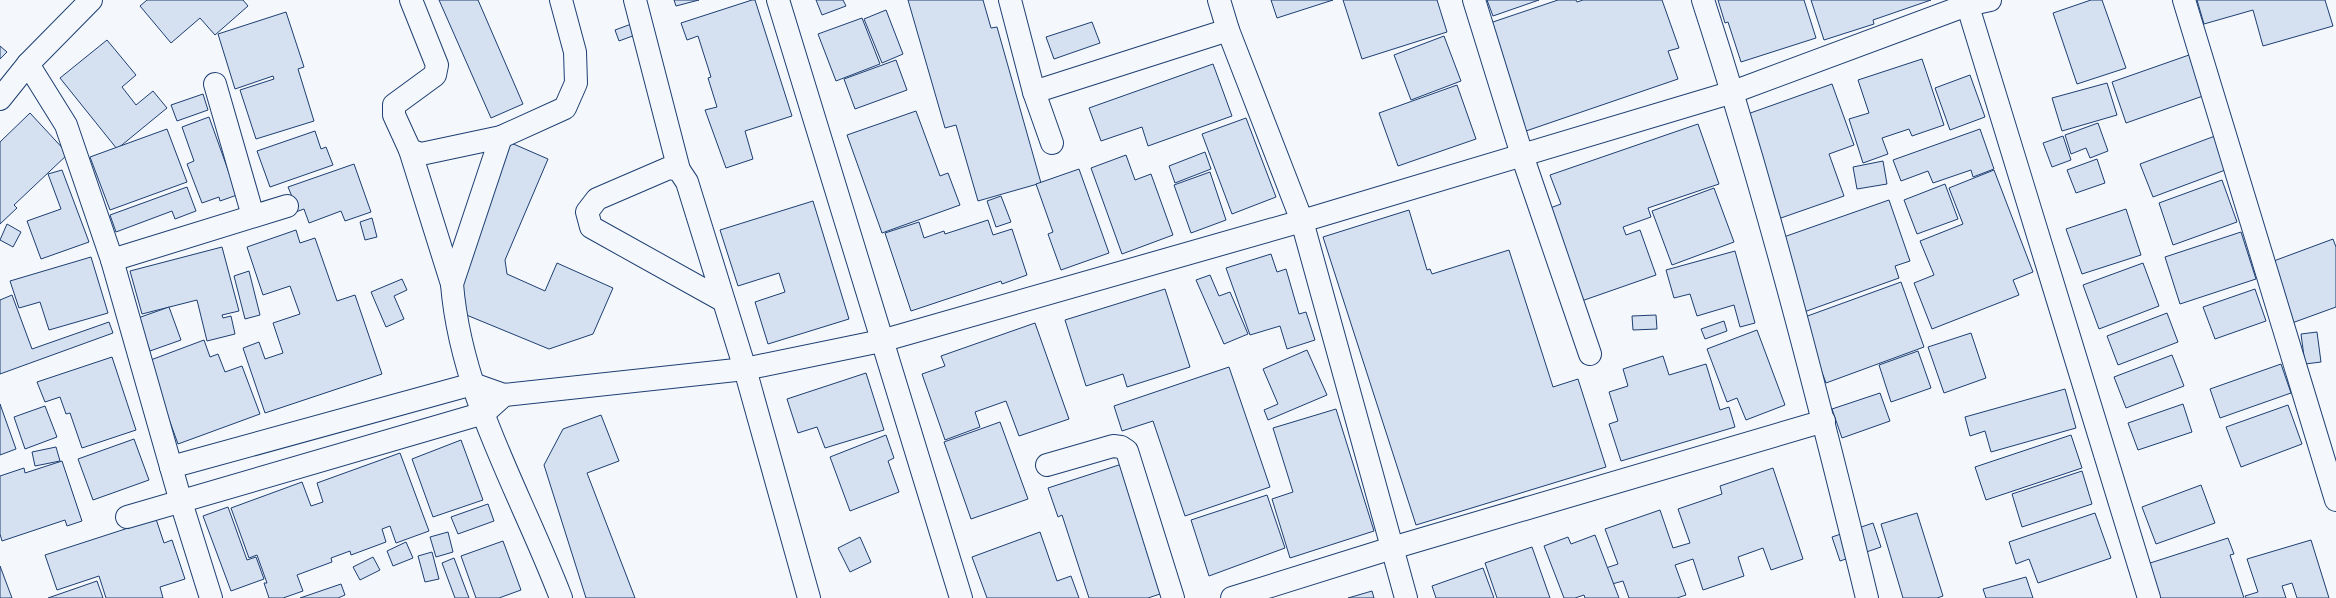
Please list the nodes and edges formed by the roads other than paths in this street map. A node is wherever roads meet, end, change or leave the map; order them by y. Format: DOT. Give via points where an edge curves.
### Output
graph roads {
  1 [pos="91,0"];
  2 [pos="411,0"];
  3 [pos="561,0"];
  4 [pos="635,0"];
  5 [pos="778,0"];
  6 [pos="1010,0"];
  7 [pos="1219,0"];
  8 [pos="1474,0"];
  9 [pos="1703,0"];
  10 [pos="1990,0"];
  11 [pos="2184,0"];
  12 [pos="1967,3"];
  13 [pos="1228,30"];
  14 [pos="28,64"];
  15 [pos="215,84"];
  16 [pos="1034,92"];
  17 [pos="1733,92"];
  18 [pos="0,99"];
  19 [pos="501,137"];
  20 [pos="1052,143"];
  21 [pos="410,150"];
  22 [pos="1522,155"];
  23 [pos="679,170"];
  24 [pos="287,206"];
  25 [pos="253,216"];
  26 [pos="1302,222"];
  27 [pos="112,260"];
  28 [pos="452,284"];
  29 [pos="722,300"];
  30 [pos="881,341"];
  31 [pos="1590,354"];
  32 [pos="745,369"];
  33 [pos="472,384"];
  34 [pos="504,395"];
  35 [pos="484,413"];
  36 [pos="1824,422"];
  37 [pos="1047,465"];
  38 [pos="171,467"];
  39 [pos="2336,500"];
  40 [pos="181,502"];
  41 [pos="127,517"];
  42 [pos="1392,548"];
  43 [pos="210,598"];
  44 [pos="561,598"];
  45 [pos="809,598"];
  46 [pos="961,598"];
  47 [pos="1173,598"];
  48 [pos="1232,598"];
  49 [pos="1406,598"];
  50 [pos="1867,598"];
  51 [pos="2149,598"];
  1 -- 14 [label="street"];
  2 -- 21 [label="street" via="437,65 435,75 394,105 394,115"];
  3 -- 19 [label="street" via="575,52 576,83 565,108"];
  4 -- 23 [label="street"];
  5 -- 30 [label="street"];
  6 -- 16 [label="street"];
  7 -- 13 [label="street"];
  8 -- 22 [label="street"];
  9 -- 17 [label="street"];
  10 -- 12 [label="street"];
  11 -- 39 [label="street"];
  12 -- 17 [label="street"];
  12 -- 51 [label="street"];
  13 -- 16 [label="street"];
  13 -- 26 [label="street"];
  14 -- 18 [label="street"];
  14 -- 27 [label="street" via="66,125"];
  15 -- 25 [label="street"];
  16 -- 20 [label="street"];
  17 -- 22 [label="street"];
  17 -- 36 [label="street"];
  19 -- 21 [label="street" via="421,154"];
  19 -- 28 [label="street"];
  21 -- 28 [label="street"];
  22 -- 26 [label="street"];
  22 -- 31 [label="street"];
  23 -- 29 [label="street" via="687,182"];
  23 -- 29 [label="street" via="669,168 598,199 587,212 591,227"];
  24 -- 25 [label="street"];
  25 -- 27 [label="street"];
  26 -- 30 [label="street"];
  26 -- 42 [label="street"];
  27 -- 38 [label="street"];
  28 -- 33 [label="street" via="458,330"];
  29 -- 32 [label="street"];
  30 -- 32 [label="street"];
  30 -- 46 [label="street"];
  32 -- 34 [label="street"];
  32 -- 45 [label="street"];
  33 -- 34 [label="street"];
  33 -- 35 [label="street"];
  33 -- 38 [label="street"];
  34 -- 35 [label="street"];
  35 -- 40 [label="street"];
  35 -- 44 [label="street"];
  36 -- 42 [label="street"];
  36 -- 50 [label="street"];
  37 -- 47 [label="street" via="1113,446 1127,451"];
  38 -- 40 [label="street"];
  40 -- 41 [label="street"];
  40 -- 43 [label="street"];
  42 -- 48 [label="street"];
  42 -- 49 [label="street"];
}
